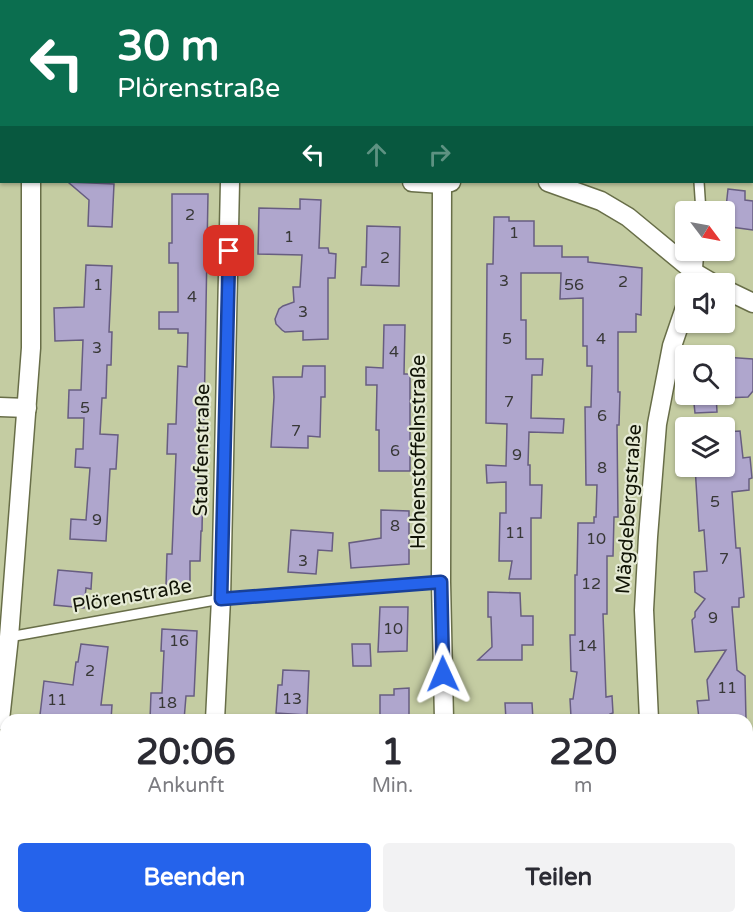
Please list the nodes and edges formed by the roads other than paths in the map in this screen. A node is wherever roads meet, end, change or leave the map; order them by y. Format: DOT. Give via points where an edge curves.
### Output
graph roads {
  1 [pos="31,183"];
  2 [pos="230,183"];
  3 [pos="446,183"];
  4 [pos="551,183"];
  5 [pos="699,183"];
  6 [pos="700,201"];
  7 [pos="689,273"];
  8 [pos="735,294"];
  9 [pos="753,303"];
  10 [pos="676,333"];
  11 [pos="0,407"];
  12 [pos="27,408"];
  13 [pos="441,582"];
  14 [pos="221,599"];
  15 [pos="9,637"];
  16 [pos="1,708"];
  17 [pos="215,714"];
  18 [pos="444,714"];
  19 [pos="649,714"];
  1 -- 12 [label="street"];
  2 -- 14 [label="street, Staufenstraße"];
  3 -- 13 [label="street, Hohenstoffelnstraße"];
  4 -- 7 [label="street" via="601,201 628,217"];
  5 -- 6 [label="lane"];
  8 -- 9 [label="street"];
  10 -- 19 [label="street, Mägdebergstraße" via="657,424 648,537 644,610"];
  11 -- 12 [label="street"];
  12 -- 15 [label="street"];
  13 -- 14 [label="lane, Plörenstraße"];
  13 -- 18 [label="street, Hohenstoffelnstraße"];
  14 -- 15 [label="lane, Plörenstraße"];
  14 -- 17 [label="street, Staufenstraße"];
  15 -- 16 [label="street"];
}
